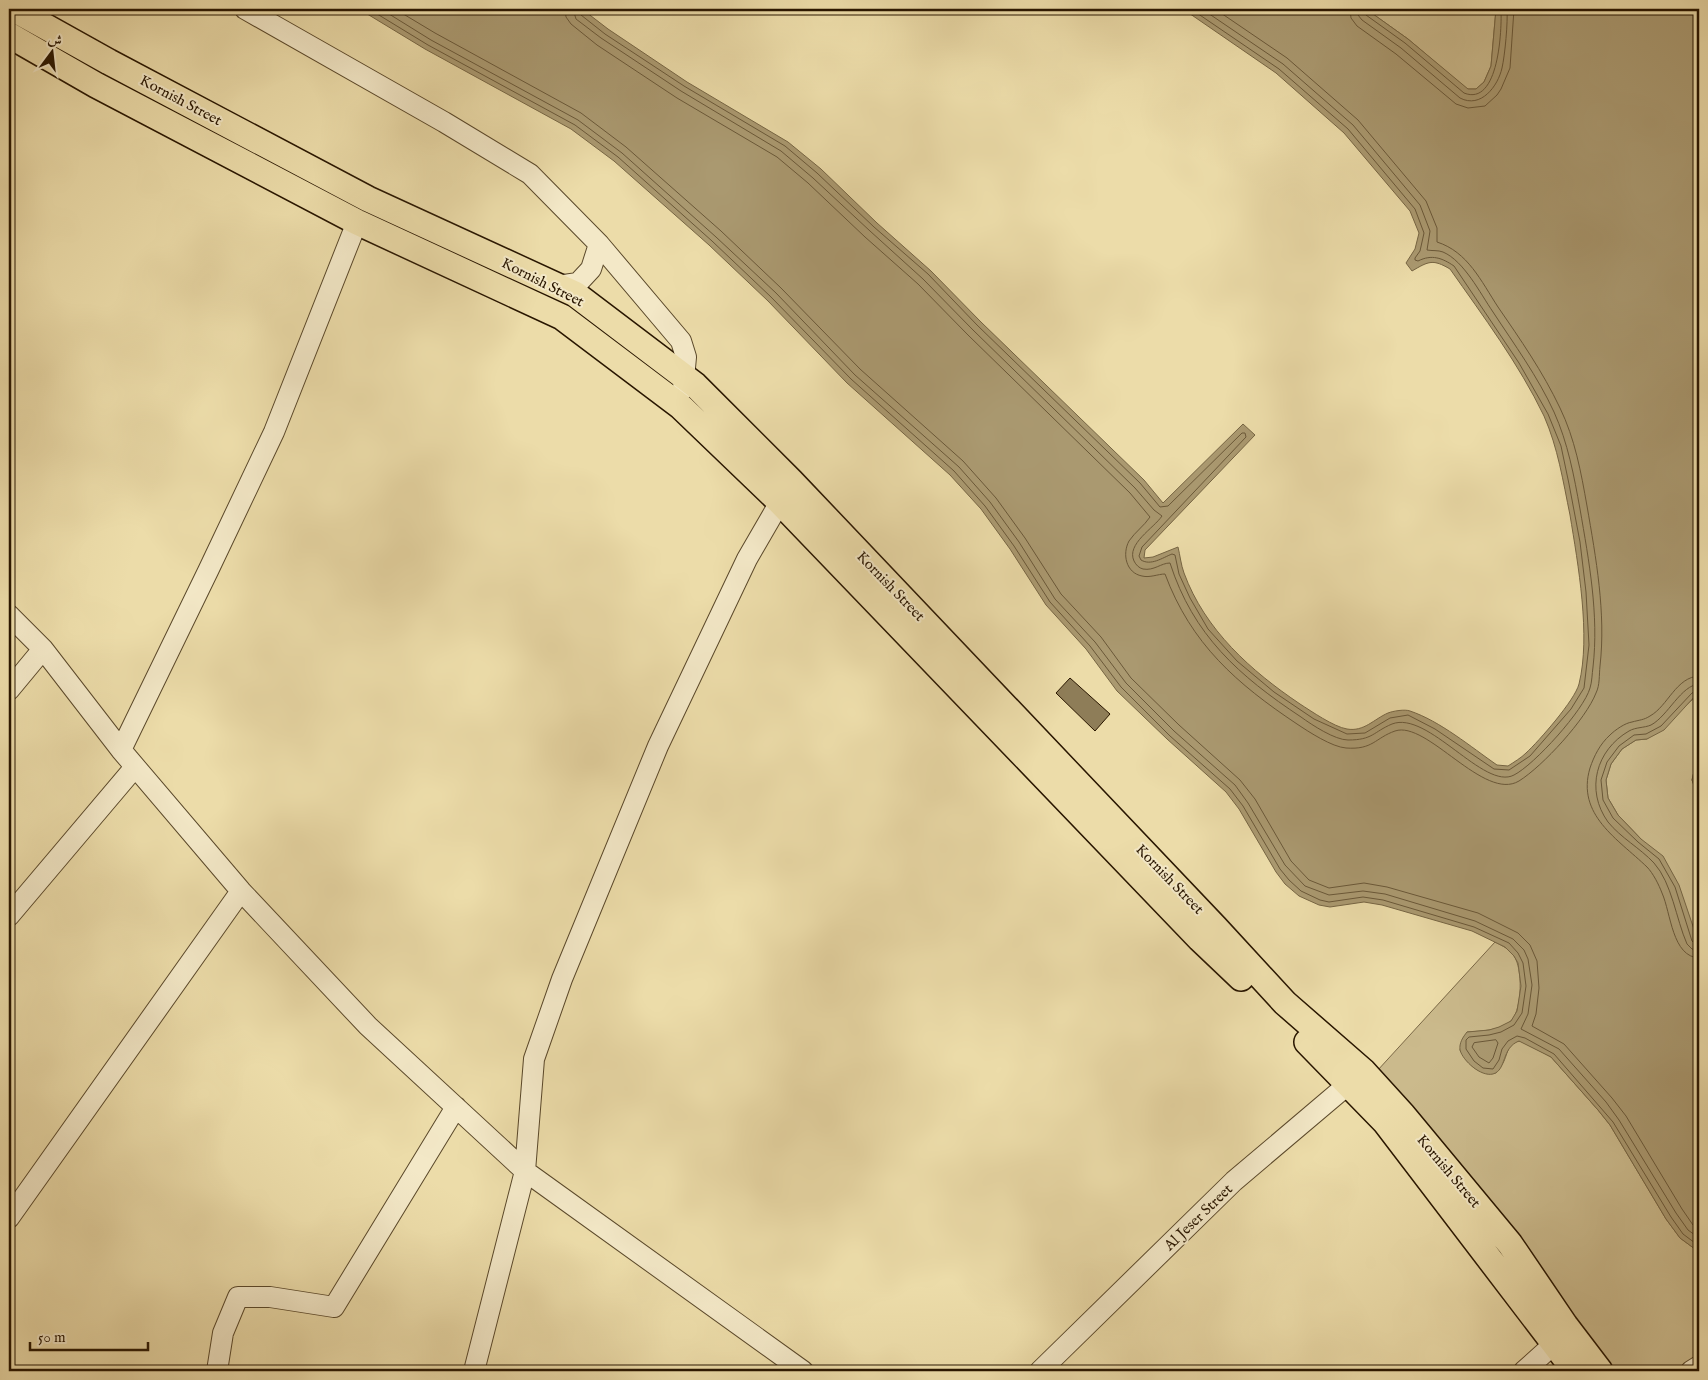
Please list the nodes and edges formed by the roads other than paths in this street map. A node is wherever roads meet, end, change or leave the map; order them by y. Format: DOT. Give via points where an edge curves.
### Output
graph roads {
  1 [pos="14,9"];
  2 [pos="245,9"];
  3 [pos="9,35"];
  4 [pos="357,222"];
  5 [pos="599,244"];
  6 [pos="557,286"];
  7 [pos="685,378"];
  8 [pos="680,406"];
  9 [pos="780,502"];
  10 [pos="9,615"];
  11 [pos="43,649"];
  12 [pos="9,690"];
  13 [pos="120,750"];
  14 [pos="135,767"];
  15 [pos="241,891"];
  16 [pos="9,916"];
  17 [pos="1357,1077"];
  18 [pos="456,1107"];
  19 [pos="525,1172"];
  20 [pos="15,1195"];
  21 [pos="9,1218"];
  22 [pos="1554,1344"];
  23 [pos="1699,1366"];
  24 [pos="217,1371"];
  25 [pos="474,1371"];
  26 [pos="803,1371"];
  27 [pos="1040,1371"];
  28 [pos="1524,1371"];
  29 [pos="1575,1371"];
  30 [pos="1600,1371"];
  31 [pos="1691,1371"];
  1 -- 6 [label="main road, Kornish Street" via="117,67 368,198"];
  2 -- 5 [label="street" via="530,174"];
  3 -- 4 [label="main road, Kornish Street"];
  4 -- 8 [label="main road, Kornish Street" via="562,317"];
  4 -- 13 [label="street" via="274,432"];
  5 -- 6 [label="street" via="591,270 578,283"];
  5 -- 7 [label="street" via="681,341 686,357"];
  6 -- 7 [label="main road, Kornish Street" via="575,294"];
  7 -- 8 [label="street"];
  7 -- 17 [label="main road, Kornish Street" via="798,488"];
  8 -- 9 [label="main road, Kornish Street"];
  9 -- 17 [label="main road, Kornish Street" via="1200,938"];
  9 -- 19 [label="street" via="747,559 658,746 562,979 534,1059"];
  10 -- 11 [label="street"];
  11 -- 12 [label="street"];
  11 -- 13 [label="street"];
  13 -- 14 [label="street"];
  14 -- 15 [label="street"];
  14 -- 16 [label="street"];
  15 -- 18 [label="street" via="368,1026"];
  15 -- 20 [label="street"];
  17 -- 22 [label="main road, Kornish Street" via="1385,1122"];
  17 -- 27 [label="street, Al Jeser Street" via="1234,1181"];
  17 -- 30 [label="main road, Kornish Street" via="1403,1115 1510,1244"];
  18 -- 19 [label="street"];
  18 -- 24 [label="street" via="334,1307 270,1297 238,1297 223,1333"];
  19 -- 25 [label="street"];
  19 -- 26 [label="street"];
  20 -- 21 [label="street"];
  22 -- 28 [label="street"];
  22 -- 29 [label="main road, Kornish Street"];
  23 -- 31 [label="street"];
}
